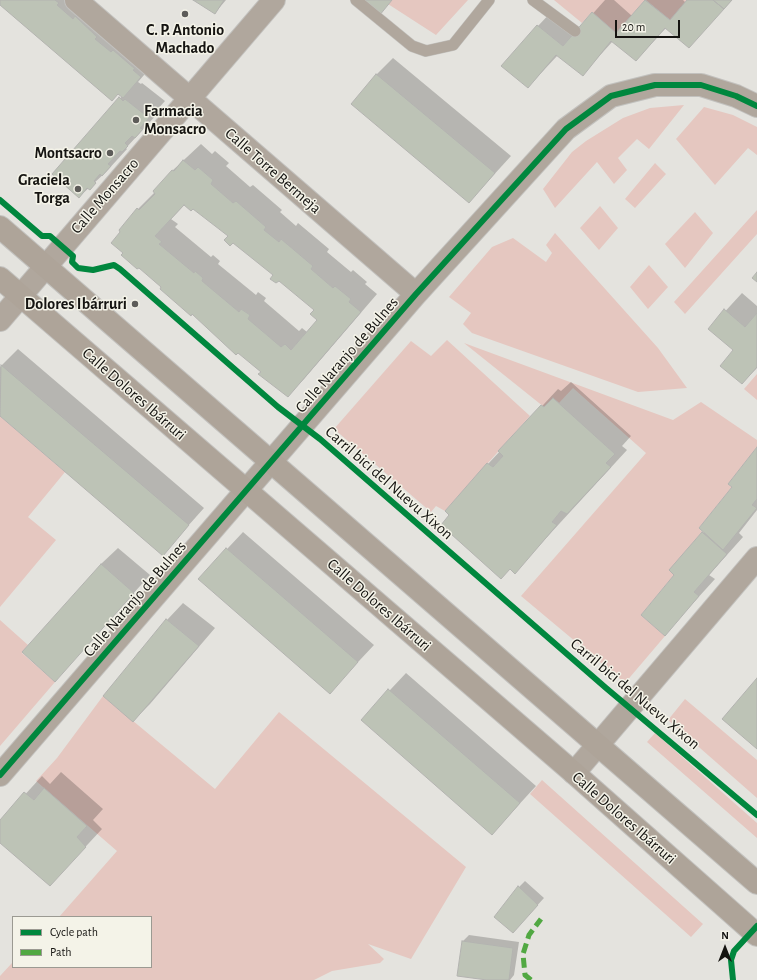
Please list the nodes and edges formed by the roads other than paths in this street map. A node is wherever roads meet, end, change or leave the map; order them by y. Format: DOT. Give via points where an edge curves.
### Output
graph roads {
  1 [pos="76,0"];
  2 [pos="274,0"];
  3 [pos="356,0"];
  4 [pos="490,0"];
  5 [pos="533,0"];
  6 [pos="575,32"];
  7 [pos="189,98"];
  8 [pos="757,106"];
  9 [pos="0,227"];
  10 [pos="46,267"];
  11 [pos="0,278"];
  12 [pos="416,294"];
  13 [pos="21,296"];
  14 [pos="0,320"];
  15 [pos="271,462"];
  16 [pos="246,491"];
  17 [pos="757,558"];
  18 [pos="596,744"];
  19 [pos="574,773"];
  20 [pos="0,775"];
  21 [pos="757,884"];
  22 [pos="757,935"];
  1 -- 7 [label="street, Calle Torre Bermeja"];
  2 -- 7 [label="street, Calle Monsacro"];
  3 -- 4 [label="lane" via="412,46 426,51 453,45"];
  5 -- 6 [label="lane"];
  7 -- 10 [label="street, Calle Monsacro"];
  7 -- 12 [label="street, Calle Torre Bermeja"];
  8 -- 12 [label="street, Calle Naranjo de Bulnes" via="701,85 654,85 611,96 566,129"];
  9 -- 10 [label="street"];
  10 -- 13 [label="street, Calle Monsacro"];
  10 -- 15 [label="street"];
  11 -- 13 [label="street, Calle Dolores Ibárruri"];
  12 -- 15 [label="street, Calle Naranjo de Bulnes"];
  13 -- 14 [label="street, Calle Monsacro"];
  13 -- 16 [label="street, Calle Dolores Ibárruri"];
  15 -- 16 [label="street, Calle Naranjo de Bulnes"];
  15 -- 18 [label="street"];
  16 -- 19 [label="street, Calle Dolores Ibárruri"];
  16 -- 20 [label="street, Calle Naranjo de Bulnes"];
  17 -- 18 [label="street"];
  18 -- 19 [label="street"];
  18 -- 21 [label="street"];
  19 -- 22 [label="street, Calle Dolores Ibárruri"];
}
